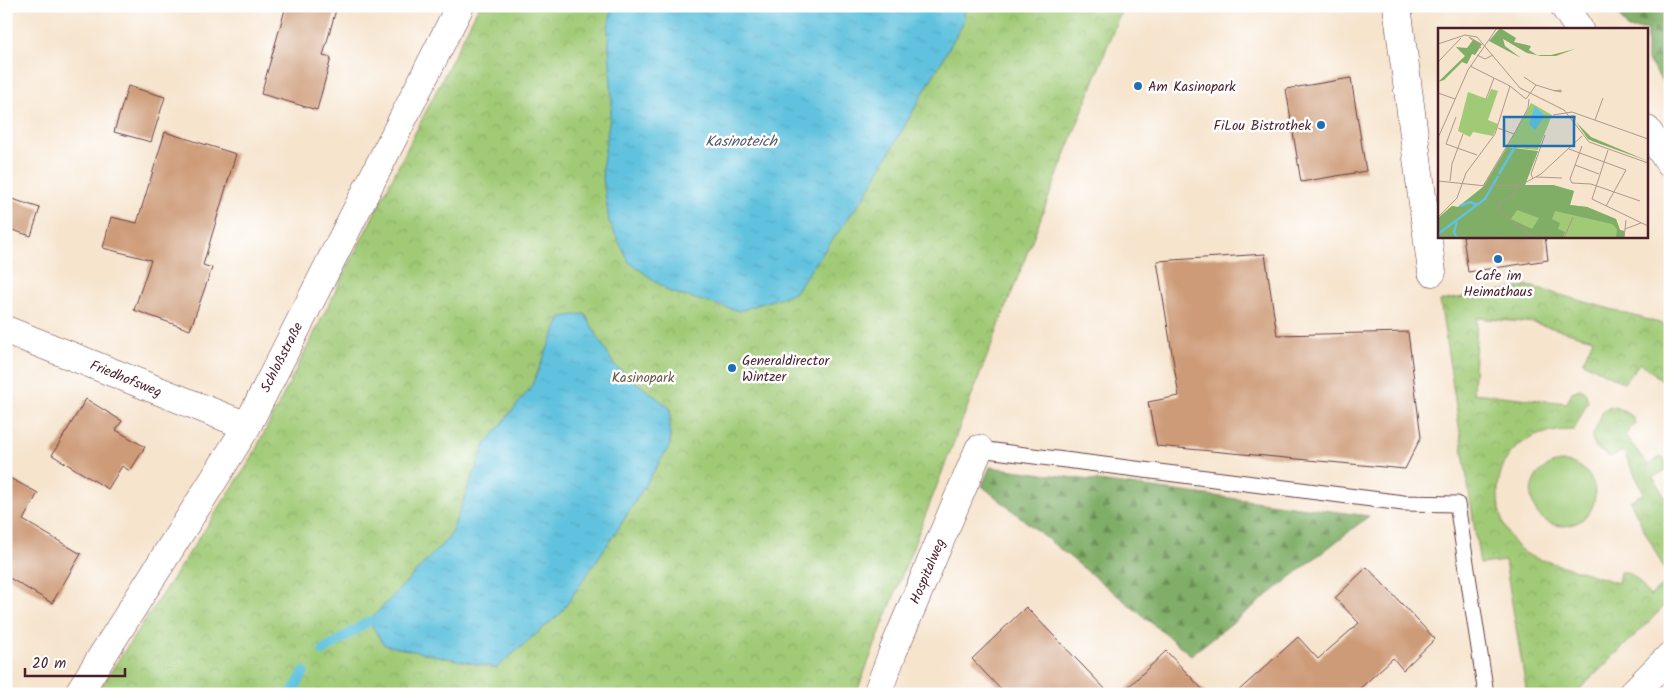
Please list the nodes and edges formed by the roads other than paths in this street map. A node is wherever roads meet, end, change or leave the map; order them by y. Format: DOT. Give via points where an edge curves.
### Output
graph roads {
  1 [pos="460,6"];
  2 [pos="1397,6"];
  3 [pos="1564,6"];
  4 [pos="1578,28"];
  5 [pos="1648,131"];
  6 [pos="1670,164"];
  7 [pos="1432,272"];
  8 [pos="6,330"];
  9 [pos="246,426"];
  10 [pos="979,450"];
  11 [pos="1670,656"];
  12 [pos="78,694"];
  13 [pos="877,694"];
  14 [pos="1486,694"];
  15 [pos="1632,694"];
  1 -- 9 [label="street, Schloßstraße"];
  2 -- 7 [label="street"];
  3 -- 4 [label="street"];
  5 -- 6 [label="street"];
  8 -- 9 [label="street, Friedhofsweg"];
  9 -- 12 [label="street, Schloßstraße"];
  10 -- 13 [label="street, Hospitalweg"];
  10 -- 14 [label="lane" via="1404,503 1457,504"];
  11 -- 15 [label="street"];
}
